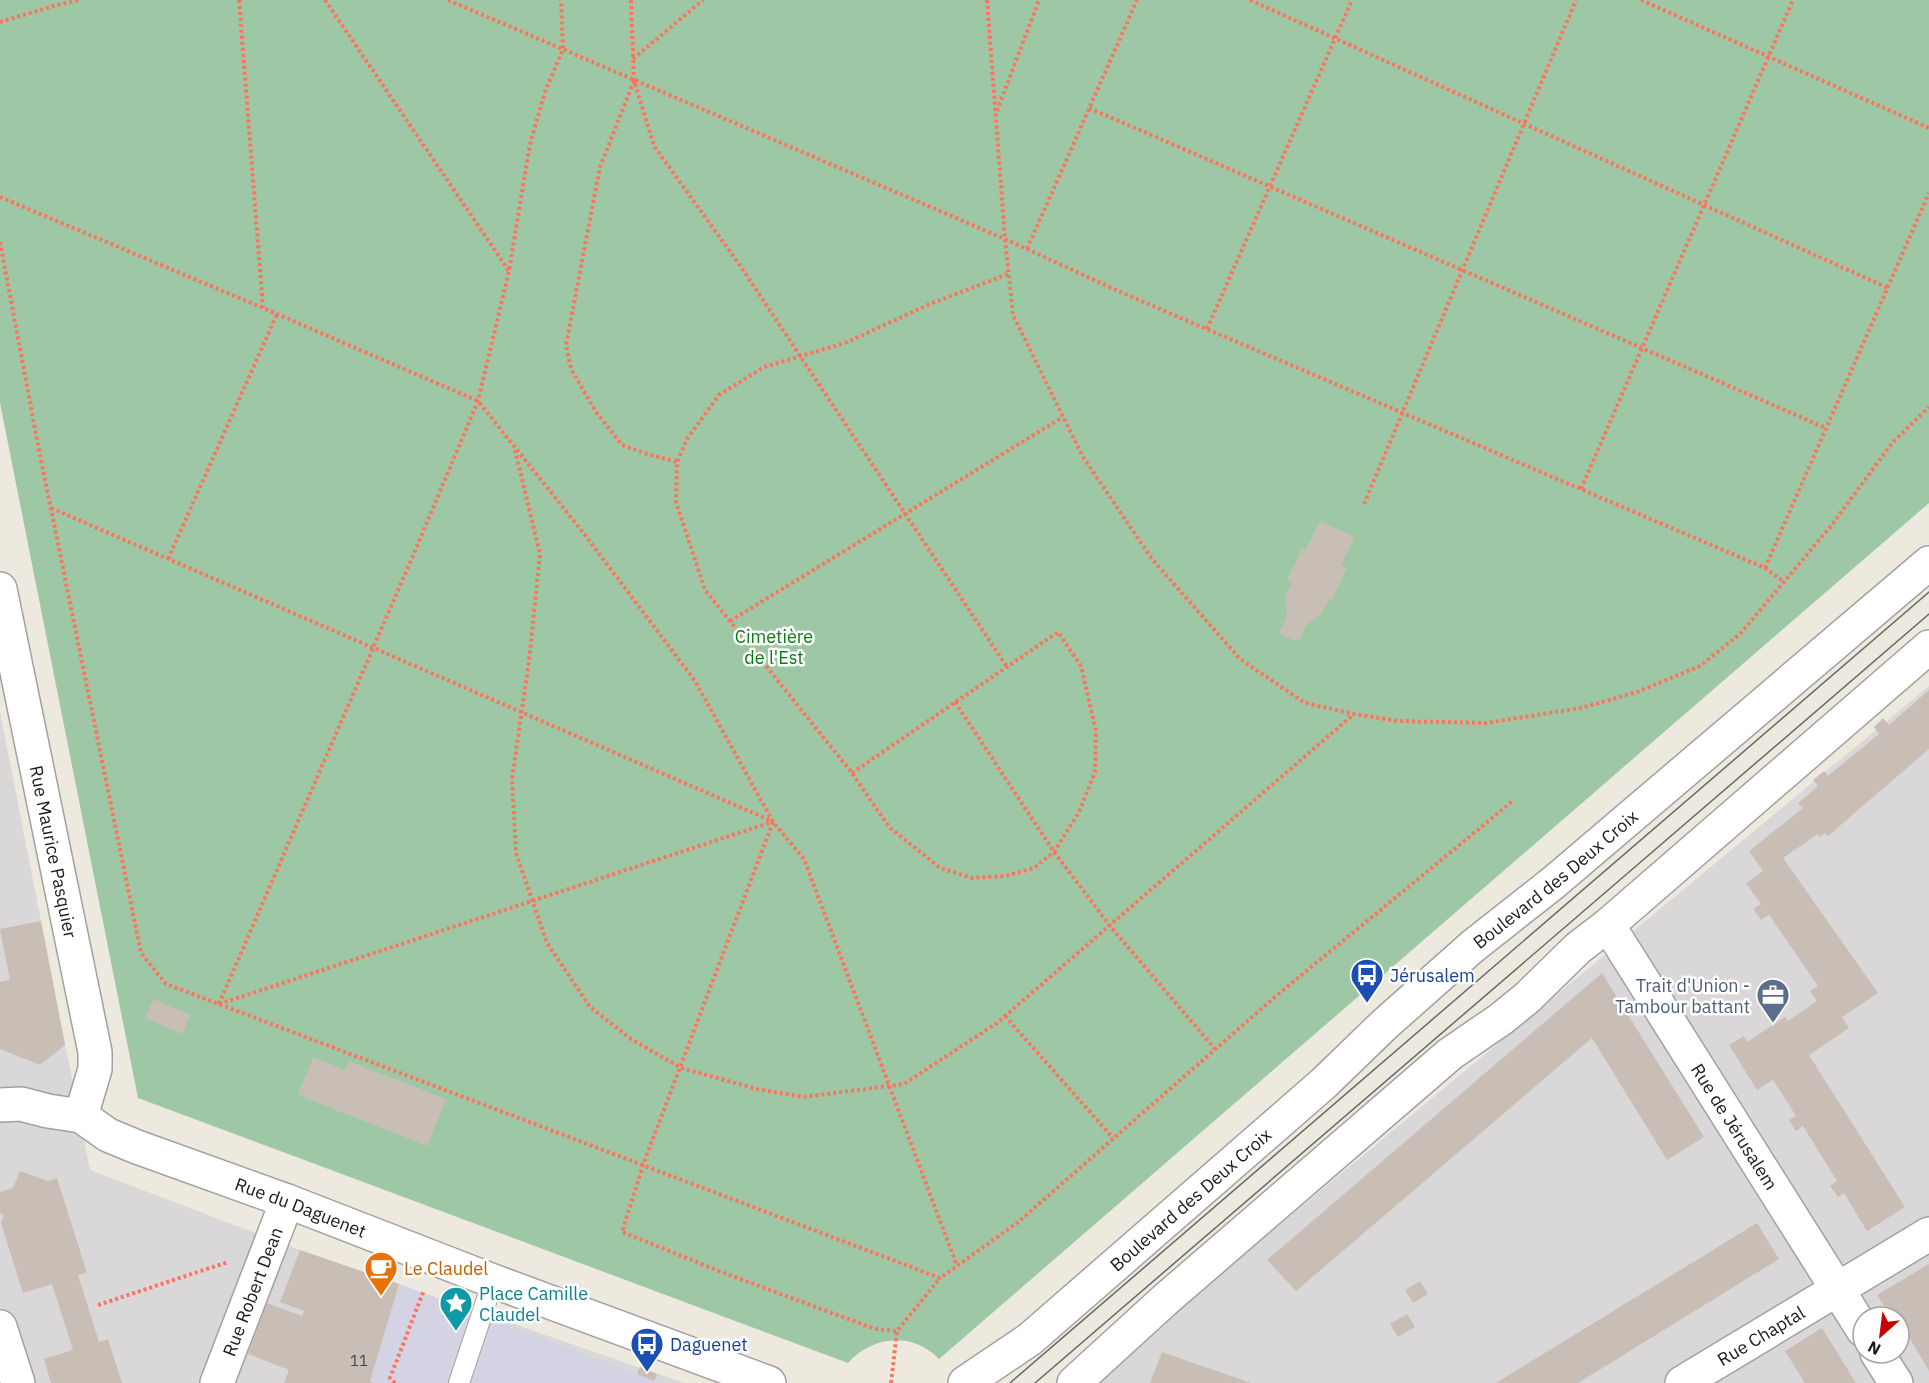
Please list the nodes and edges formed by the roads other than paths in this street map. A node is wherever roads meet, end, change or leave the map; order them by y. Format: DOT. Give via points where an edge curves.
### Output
graph roads {
  1 [pos="1929,563"];
  2 [pos="0,589"];
  3 [pos="1929,648"];
  4 [pos="1608,925"];
  5 [pos="0,1106"];
  6 [pos="81,1116"];
  7 [pos="287,1201"];
  8 [pos="1929,1234"];
  9 [pos="493,1281"];
  10 [pos="1837,1289"];
  11 [pos="1851,1311"];
  12 [pos="0,1327"];
  13 [pos="1885,1365"];
  14 [pos="18,1383"];
  15 [pos="217,1383"];
  16 [pos="459,1383"];
  17 [pos="769,1383"];
  18 [pos="965,1383"];
  19 [pos="1074,1383"];
  20 [pos="1682,1383"];
  21 [pos="1896,1383"];
  1 -- 18 [label="street, Boulevard des Deux Croix" via="1553,883 1473,946 1324,1083 1030,1339"];
  2 -- 6 [label="street, Rue Maurice Pasquier" via="94,1052 95,1069"];
  3 -- 4 [label="street"];
  4 -- 10 [label="street, Rue de Jérusalem"];
  4 -- 19 [label="street" via="1501,1019 1450,1054"];
  5 -- 6 [label="street, Rue du Daguenet" via="21,1104"];
  6 -- 7 [label="street, Rue du Daguenet" via="108,1135 137,1147"];
  7 -- 9 [label="street, Rue du Daguenet"];
  7 -- 15 [label="street, Rue Robert Dean"];
  8 -- 10 [label="street, Rue Chaptal"];
  9 -- 16 [label="lane"];
  9 -- 17 [label="street, Rue du Daguenet"];
  10 -- 11 [label="street, Rue de Jérusalem"];
  10 -- 20 [label="street, Rue Chaptal"];
  12 -- 14 [label="street"];
  13 -- 21 [label="street"];
}
